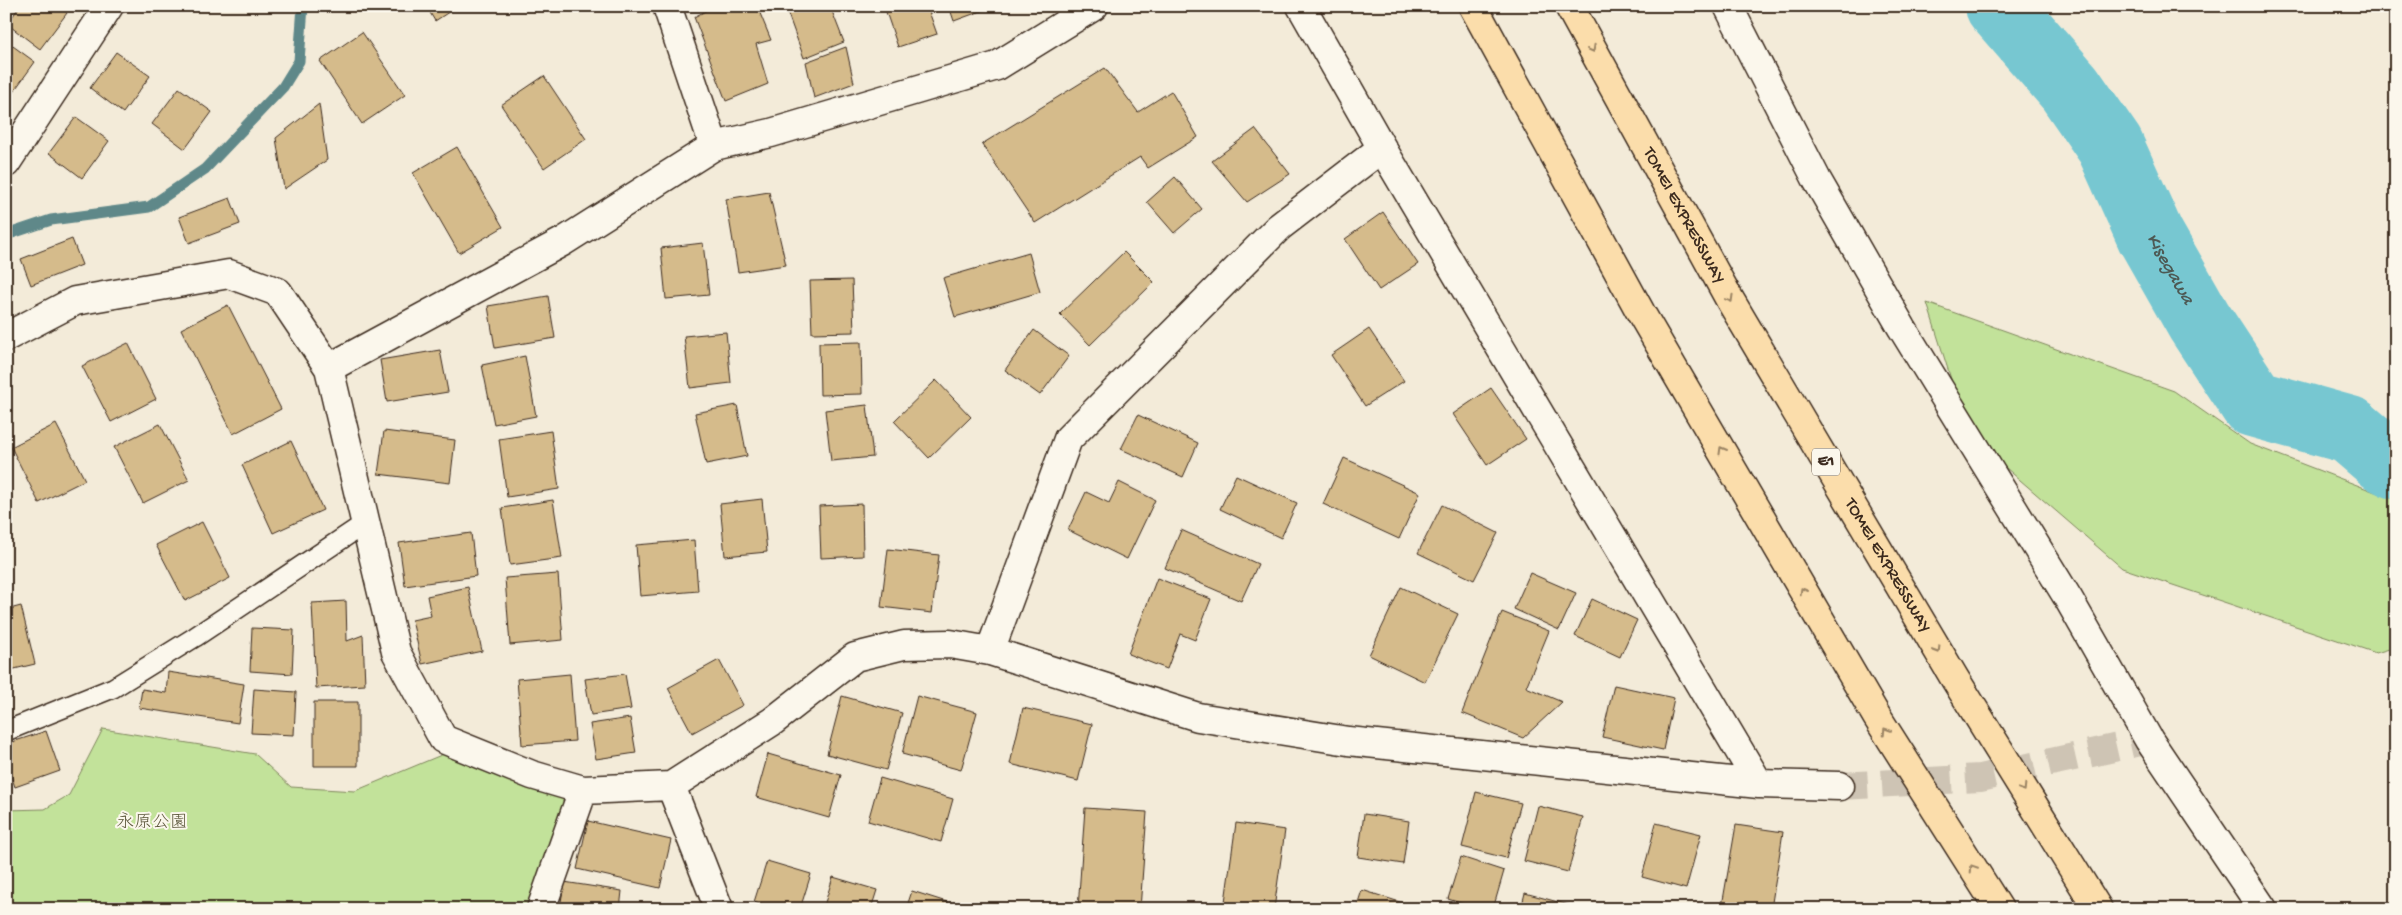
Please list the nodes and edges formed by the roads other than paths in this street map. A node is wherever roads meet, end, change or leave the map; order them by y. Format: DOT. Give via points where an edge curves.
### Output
graph roads {
  1 [pos="110,6"];
  2 [pos="667,6"];
  3 [pos="1094,6"];
  4 [pos="1301,6"];
  5 [pos="1473,6"];
  6 [pos="1569,6"];
  7 [pos="1728,6"];
  8 [pos="714,146"];
  9 [pos="1382,148"];
  10 [pos="6,163"];
  11 [pos="6,337"];
  12 [pos="328,368"];
  13 [pos="364,524"];
  14 [pos="990,651"];
  15 [pos="6,731"];
  16 [pos="1760,784"];
  17 [pos="671,786"];
  18 [pos="1840,786"];
  19 [pos="583,790"];
  20 [pos="540,909"];
  21 [pos="720,909"];
  22 [pos="1999,909"];
  23 [pos="2098,909"];
  24 [pos="2263,909"];
  1 -- 10 [label="street"];
  2 -- 8 [label="street"];
  3 -- 8 [label="street" via="997,66 771,133"];
  4 -- 9 [label="street"];
  22 -- 5 [label="highway, one-way" via="1877,717 1641,313"];
  6 -- 23 [label="highway, TOMEI EXPRESSWAY / E1, one-way" via="1730,300 1955,679"];
  7 -- 24 [label="street" via="1817,180 1902,328 2068,598 2149,740"];
  8 -- 12 [label="street" via="564,241"];
  9 -- 14 [label="street" via="1279,227 1068,439"];
  9 -- 16 [label="street"];
  11 -- 12 [label="street" via="75,301 229,274 278,292"];
  12 -- 13 [label="street"];
  13 -- 15 [label="lane" via="113,688"];
  13 -- 19 [label="street" via="396,652 443,739 532,775"];
  14 -- 16 [label="street" via="1198,717 1348,741"];
  14 -- 17 [label="street" via="950,644 904,645 855,657 773,721"];
  16 -- 18 [label="street"];
  17 -- 19 [label="street"];
  17 -- 21 [label="street"];
  19 -- 20 [label="street"];
}
